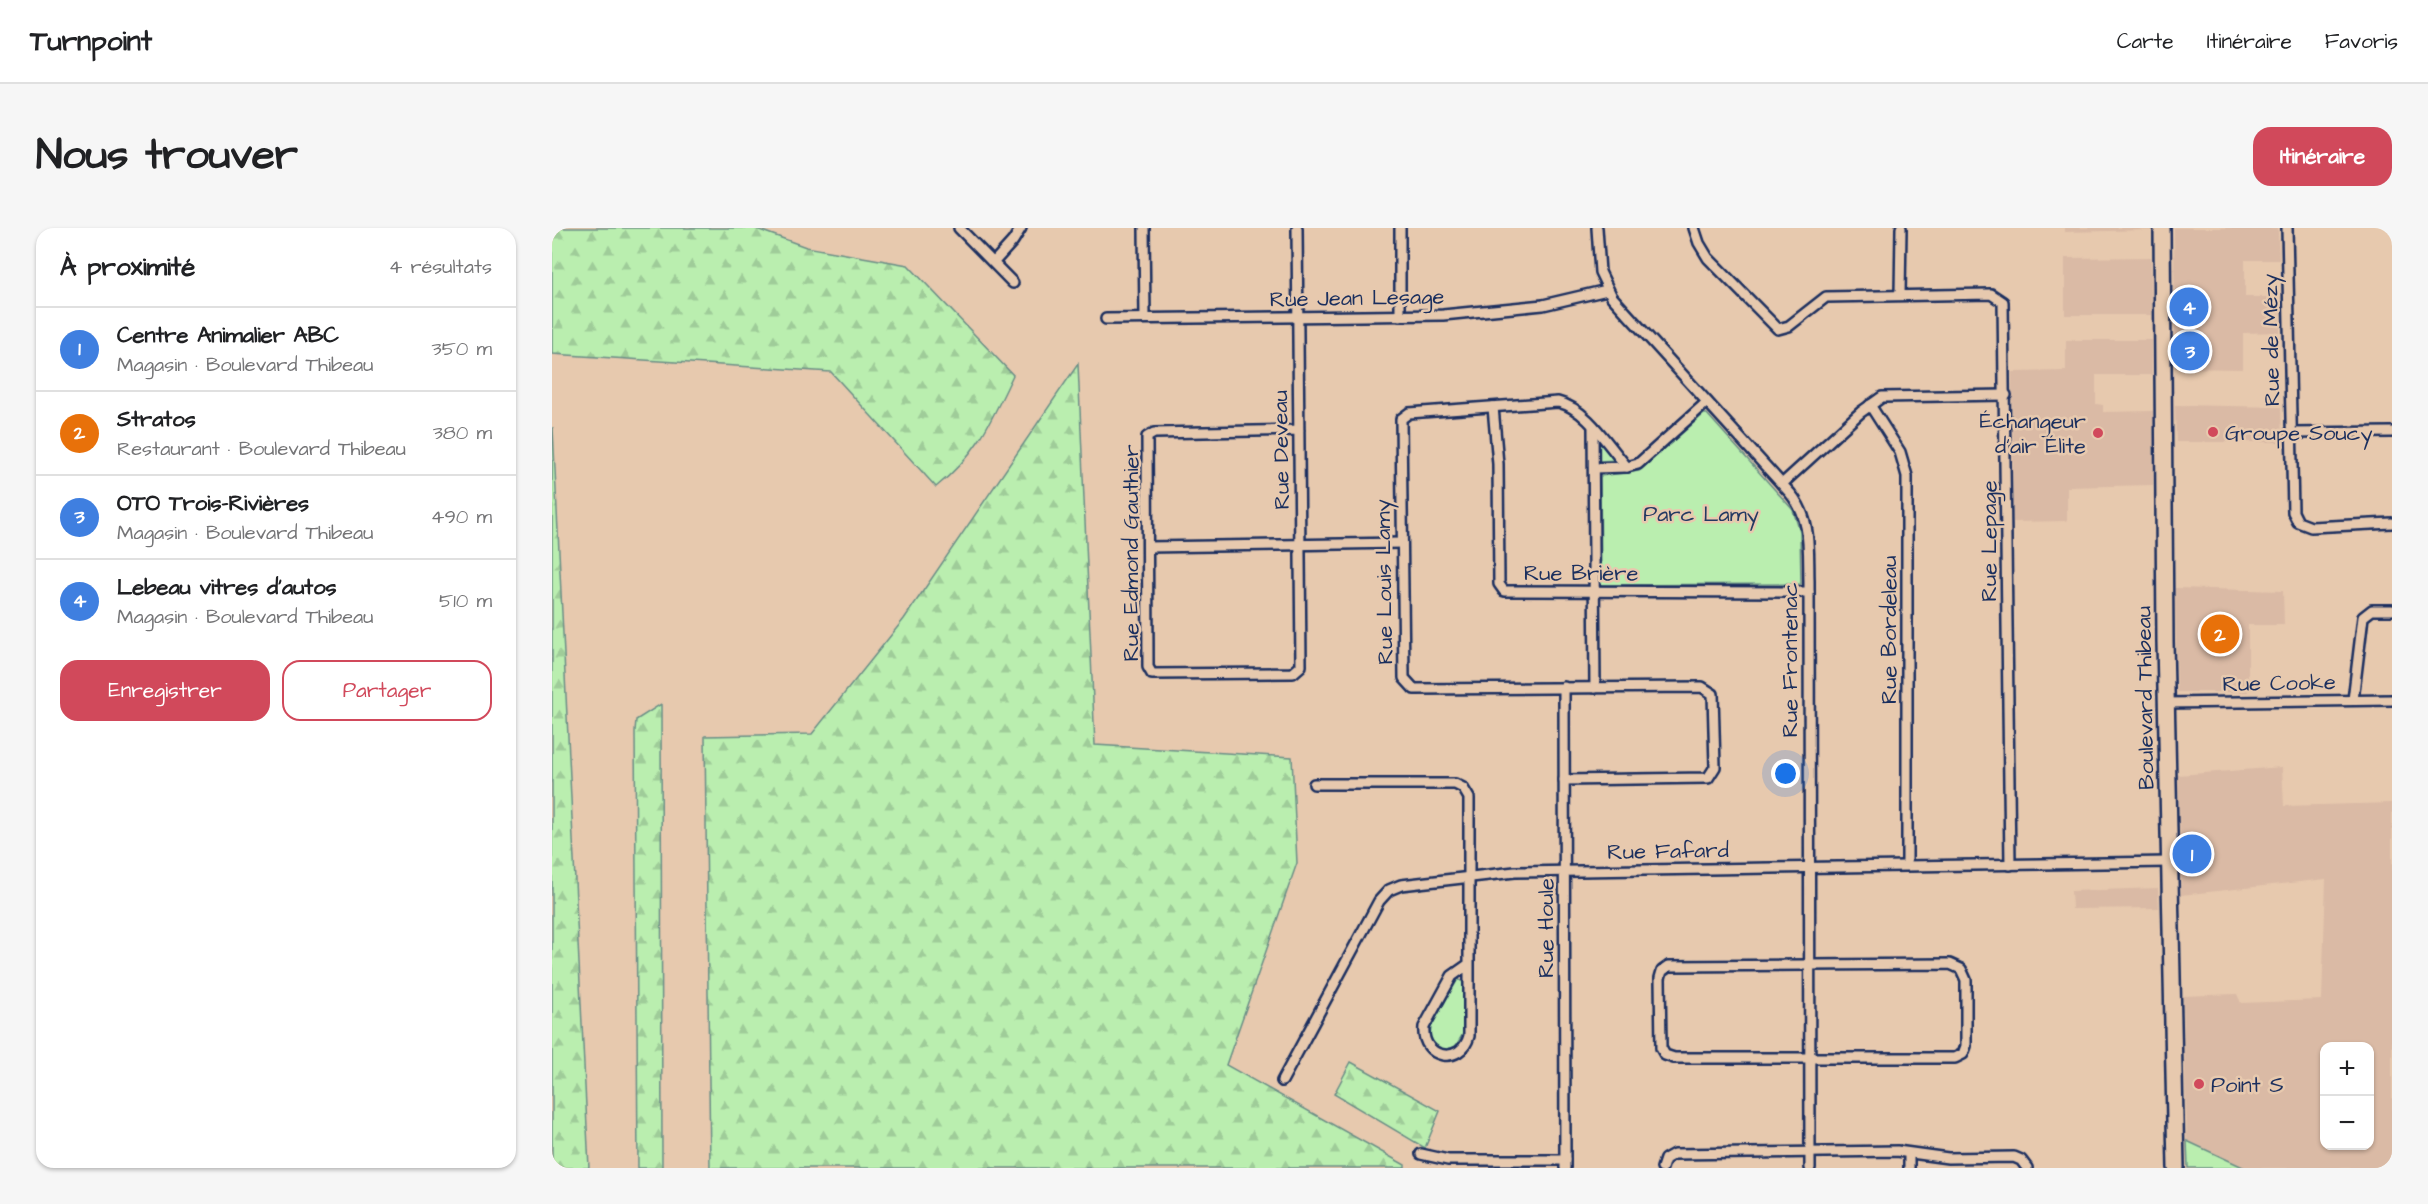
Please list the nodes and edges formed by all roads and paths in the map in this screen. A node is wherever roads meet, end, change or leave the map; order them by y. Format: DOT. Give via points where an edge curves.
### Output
graph roads {
  1 [pos="959,228"];
  2 [pos="1021,228"];
  3 [pos="1144,228"];
  4 [pos="1297,228"];
  5 [pos="1400,228"];
  6 [pos="1597,228"];
  7 [pos="1694,228"];
  8 [pos="1900,228"];
  9 [pos="2163,228"];
  10 [pos="2287,228"];
  11 [pos="994,262"];
  12 [pos="1013,283"];
  13 [pos="1607,290"];
  14 [pos="1900,295"];
  15 [pos="1400,316"];
  16 [pos="1298,317"];
  17 [pos="1145,318"];
  18 [pos="1106,319"];
  19 [pos="2006,395"];
  20 [pos="1707,402"];
  21 [pos="1869,405"];
  22 [pos="1493,407"];
  23 [pos="1593,428"];
  24 [pos="1299,430"];
  25 [pos="2392,432"];
  26 [pos="2291,433"];
  27 [pos="1627,467"];
  28 [pos="1594,468"];
  29 [pos="1782,484"];
  30 [pos="2392,523"];
  31 [pos="1402,543"];
  32 [pos="1301,545"];
  33 [pos="1148,547"];
  34 [pos="1594,591"];
  35 [pos="1809,592"];
  36 [pos="2392,610"];
  37 [pos="1298,671"];
  38 [pos="1564,687"];
  39 [pos="1595,687"];
  40 [pos="2353,700"];
  41 [pos="2392,700"];
  42 [pos="2166,703"];
  43 [pos="1564,780"];
  44 [pos="1314,784"];
  45 [pos="2169,862"];
  46 [pos="1907,865"];
  47 [pos="2010,865"];
  48 [pos="1809,866"];
  49 [pos="1564,871"];
  50 [pos="1470,878"];
  51 [pos="1469,964"];
  52 [pos="1810,965"];
  53 [pos="1811,1058"];
  54 [pos="1281,1081"];
  55 [pos="1810,1151"];
  56 [pos="1421,1154"];
  57 [pos="1909,1154"];
  58 [pos="2008,1157"];
  59 [pos="1467,1164"];
  60 [pos="1565,1164"];
  61 [pos="1662,1168"];
  62 [pos="1810,1168"];
  63 [pos="1909,1168"];
  64 [pos="2008,1168"];
  65 [pos="2027,1168"];
  66 [pos="2176,1168"];
  1 -- 11 [label="street"];
  2 -- 11 [label="street"];
  3 -- 17 [label="street"];
  4 -- 16 [label="street, Rue Deveau"];
  5 -- 15 [label="street"];
  6 -- 13 [label="street, Rue Frontenac" via="1599,267"];
  7 -- 14 [label="street, Rue Lepage" via="1708,258 1778,329 1790,326 1823,298"];
  8 -- 14 [label="street"];
  9 -- 42 [label="main road, Boulevard Thibeau"];
  10 -- 26 [label="street, Rue de Mézy"];
  11 -- 12 [label="street"];
  13 -- 15 [label="street, Rue Jean Lesage" via="1508,309"];
  13 -- 20 [label="street, Rue Frontenac"];
  14 -- 19 [label="street, Rue Lepage" via="1991,294 2001,299 2005,309"];
  15 -- 16 [label="street, Rue Jean Lesage"];
  16 -- 17 [label="street, Rue Jean Lesage"];
  16 -- 24 [label="street, Rue Deveau"];
  17 -- 18 [label="street, Rue Jean Lesage"];
  19 -- 21 [label="street" via="1892,395"];
  19 -- 47 [label="street, Rue Lepage"];
  20 -- 27 [label="street" via="1641,461"];
  20 -- 29 [label="street, Rue Frontenac"];
  21 -- 29 [label="street"];
  21 -- 46 [label="street, Rue Bordeleau" via="1900,452 1907,476"];
  22 -- 23 [label="street, Rue Louis Lamy" via="1558,402 1580,411"];
  22 -- 31 [label="street, Rue Louis Lamy" via="1409,413 1403,417"];
  22 -- 34 [label="street, Rue Brière" via="1500,587 1507,591"];
  23 -- 27 [label="street, Rue Louis Lamy"];
  23 -- 28 [label="street"];
  24 -- 32 [label="street, Rue Deveau"];
  24 -- 33 [label="street, Rue Edmond Gauthier" via="1148,435"];
  25 -- 26 [label="street"];
  26 -- 30 [label="street, Rue de Mézy" via="2292,508 2298,522 2311,527"];
  27 -- 28 [label="street"];
  28 -- 34 [label="street"];
  29 -- 35 [label="street, Rue Frontenac" via="1806,521"];
  31 -- 32 [label="street"];
  31 -- 38 [label="street, Rue Louis Lamy" via="1404,678 1408,686"];
  32 -- 33 [label="street"];
  32 -- 37 [label="street, Rue Deveau"];
  33 -- 37 [label="street, Rue Edmond Gauthier" via="1150,672"];
  34 -- 35 [label="street, Rue Brière"];
  34 -- 39 [label="street"];
  35 -- 48 [label="street, Rue Frontenac"];
  36 -- 40 [label="street" via="2368,611 2363,616"];
  38 -- 39 [label="street, Rue Louis Lamy"];
  38 -- 43 [label="street, Rue Houle"];
  39 -- 43 [label="street, Rue Louis Lamy" via="1707,688 1714,699 1714,772 1702,779"];
  40 -- 41 [label="street, Rue Cooke"];
  40 -- 42 [label="street, Rue Cooke"];
  42 -- 45 [label="main road, Boulevard Thibeau"];
  43 -- 49 [label="street, Rue Houle"];
  44 -- 50 [label="street" via="1455,784 1463,788 1469,798"];
  45 -- 47 [label="street, Rue Fafard"];
  45 -- 66 [label="main road, Boulevard Thibeau"];
  46 -- 47 [label="street, Rue Fafard"];
  46 -- 48 [label="street, Rue Fafard"];
  48 -- 49 [label="street, Rue Fafard"];
  48 -- 52 [label="street, Rue Frontenac"];
  49 -- 50 [label="street, Rue Fafard"];
  49 -- 60 [label="street, Rue Houle"];
  50 -- 51 [label="street"];
  50 -- 54 [label="street, Rue Fafard" via="1406,884 1386,894"];
  51 -- 51 [label="street" via="1450,980 1424,1027 1425,1042 1442,1056 1457,1054 1467,1043"];
  52 -- 53 [label="street, Rue Frontenac"];
  52 -- 53 [label="street" via="1672,965 1661,973 1660,989 1661,1046 1668,1057"];
  52 -- 53 [label="street" via="1950,964 1963,972 1966,991 1966,1047 1958,1057"];
  53 -- 55 [label="street, Rue Frontenac"];
  55 -- 57 [label="street"];
  55 -- 61 [label="street" via="1674,1154 1665,1159"];
  55 -- 62 [label="street, Rue Frontenac"];
  56 -- 59 [label="street"];
  57 -- 58 [label="street"];
  57 -- 63 [label="street"];
  58 -- 64 [label="street"];
  58 -- 65 [label="street" via="2018,1158"];
  59 -- 60 [label="street"];
}
